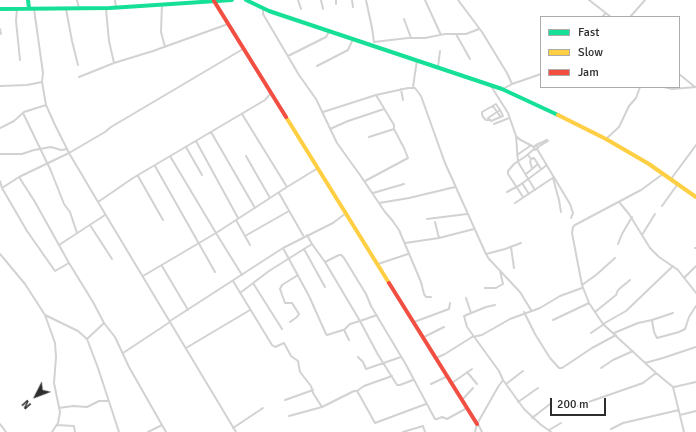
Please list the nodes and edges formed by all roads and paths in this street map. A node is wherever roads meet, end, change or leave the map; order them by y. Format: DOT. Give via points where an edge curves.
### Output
graph roads {
  1 [pos="28,0"];
  2 [pos="77,0"];
  3 [pos="115,0"];
  4 [pos="148,0"];
  5 [pos="232,0"];
  6 [pos="246,0"];
  7 [pos="298,0"];
  8 [pos="321,0"];
  9 [pos="336,0"];
  10 [pos="352,0"];
  11 [pos="366,0"];
  12 [pos="425,0"];
  13 [pos="458,0"];
  14 [pos="589,0"];
  15 [pos="645,0"];
  16 [pos="214,2"];
  17 [pos="162,4"];
  18 [pos="336,4"];
  19 [pos="150,5"];
  20 [pos="354,7"];
  21 [pos="0,8"];
  22 [pos="17,8"];
  23 [pos="32,8"];
  24 [pos="66,8"];
  25 [pos="79,8"];
  26 [pos="106,8"];
  27 [pos="116,8"];
  28 [pos="262,8"];
  29 [pos="301,9"];
  30 [pos="323,9"];
  31 [pos="606,13"];
  32 [pos="603,16"];
  33 [pos="610,16"];
  34 [pos="631,16"];
  35 [pos="404,19"];
  36 [pos="228,24"];
  37 [pos="0,29"];
  38 [pos="479,29"];
  39 [pos="330,30"];
  40 [pos="2,34"];
  41 [pos="456,34"];
  42 [pos="441,35"];
  43 [pos="354,38"];
  44 [pos="411,38"];
  45 [pos="374,44"];
  46 [pos="165,47"];
  47 [pos="243,49"];
  48 [pos="440,51"];
  49 [pos="288,56"];
  50 [pos="470,59"];
  51 [pos="20,60"];
  52 [pos="417,60"];
  53 [pos="114,63"];
  54 [pos="78,65"];
  55 [pos="317,66"];
  56 [pos="438,67"];
  57 [pos="540,74"];
  58 [pos="680,75"];
  59 [pos="79,77"];
  60 [pos="42,82"];
  61 [pos="512,84"];
  62 [pos="0,86"];
  63 [pos="491,86"];
  64 [pos="413,87"];
  65 [pos="696,87"];
  66 [pos="640,88"];
  67 [pos="670,88"];
  68 [pos="401,89"];
  69 [pos="502,90"];
  70 [pos="271,93"];
  71 [pos="376,95"];
  72 [pos="403,100"];
  73 [pos="46,105"];
  74 [pos="492,106"];
  75 [pos="384,109"];
  76 [pos="500,110"];
  77 [pos="323,112"];
  78 [pos="496,112"];
  79 [pos="24,113"];
  80 [pos="242,114"];
  81 [pos="501,116"];
  82 [pos="510,118"];
  83 [pos="489,120"];
  84 [pos="504,120"];
  85 [pos="494,124"];
  86 [pos="0,128"];
  87 [pos="330,129"];
  88 [pos="394,129"];
  89 [pos="211,132"];
  90 [pos="516,136"];
  91 [pos="369,137"];
  92 [pos="606,139"];
  93 [pos="196,141"];
  94 [pos="548,141"];
  95 [pos="696,145"];
  96 [pos="186,147"];
  97 [pos="535,147"];
  98 [pos="40,149"];
  99 [pos="67,149"];
  100 [pos="69,153"];
  101 [pos="0,154"];
  102 [pos="517,155"];
  103 [pos="528,155"];
  104 [pos="170,156"];
  105 [pos="246,156"];
  106 [pos="531,159"];
  107 [pos="518,162"];
  108 [pos="47,163"];
  109 [pos="538,164"];
  110 [pos="547,165"];
  111 [pos="155,166"];
  112 [pos="318,168"];
  113 [pos="532,168"];
  114 [pos="541,169"];
  115 [pos="526,174"];
  116 [pos="664,174"];
  117 [pos="202,175"];
  118 [pos="138,176"];
  119 [pos="19,177"];
  120 [pos="554,177"];
  121 [pos="528,178"];
  122 [pos="671,179"];
  123 [pos="0,181"];
  124 [pos="365,181"];
  125 [pos="522,183"];
  126 [pos="404,184"];
  127 [pos="678,184"];
  128 [pos="455,187"];
  129 [pos="517,187"];
  130 [pos="2,188"];
  131 [pos="287,188"];
  132 [pos="535,190"];
  133 [pos="507,192"];
  134 [pos="279,193"];
  135 [pos="373,194"];
  136 [pos="529,194"];
  137 [pos="524,197"];
  138 [pos="696,197"];
  139 [pos="270,199"];
  140 [pos="622,200"];
  141 [pos="98,202"];
  142 [pos="618,202"];
  143 [pos="379,203"];
  144 [pos="515,203"];
  145 [pos="621,204"];
  146 [pos="662,206"];
  147 [pos="255,208"];
  148 [pos="289,212"];
  149 [pos="561,212"];
  150 [pos="346,213"];
  151 [pos="105,214"];
  152 [pos="467,214"];
  153 [pos="655,214"];
  154 [pos="632,217"];
  155 [pos="571,218"];
  156 [pos="236,219"];
  157 [pos="427,219"];
  158 [pos="164,220"];
  159 [pos="436,222"];
  160 [pos="90,225"];
  161 [pos="474,229"];
  162 [pos="77,233"];
  163 [pos="216,233"];
  164 [pos="642,234"];
  165 [pos="307,235"];
  166 [pos="245,236"];
  167 [pos="304,237"];
  168 [pos="439,238"];
  169 [pos="198,243"];
  170 [pos="404,243"];
  171 [pos="521,243"];
  172 [pos="312,244"];
  173 [pos="618,244"];
  174 [pos="59,245"];
  175 [pos="250,245"];
  176 [pos="511,247"];
  177 [pos="283,248"];
  178 [pos="304,249"];
  179 [pos="0,254"];
  180 [pos="408,254"];
  181 [pos="486,254"];
  182 [pos="615,258"];
  183 [pos="112,259"];
  184 [pos="289,259"];
  185 [pos="325,262"];
  186 [pos="69,263"];
  187 [pos="378,264"];
  188 [pos="162,266"];
  189 [pos="673,266"];
  190 [pos="696,266"];
  191 [pos="514,268"];
  192 [pos="500,270"];
  193 [pos="215,272"];
  194 [pos="298,275"];
  195 [pos="142,276"];
  196 [pos="242,276"];
  197 [pos="684,278"];
  198 [pos="630,280"];
  199 [pos="233,281"];
  200 [pos="253,283"];
  201 [pos="326,287"];
  202 [pos="582,287"];
  203 [pos="485,288"];
  204 [pos="240,293"];
  205 [pos="696,293"];
  206 [pos="431,297"];
  207 [pos="466,298"];
  208 [pos="450,303"];
  209 [pos="589,303"];
  210 [pos="495,305"];
  211 [pos="696,306"];
  212 [pos="188,310"];
  213 [pos="250,310"];
  214 [pos="531,310"];
  215 [pos="524,312"];
  216 [pos="595,312"];
  217 [pos="673,312"];
  218 [pos="470,313"];
  219 [pos="45,315"];
  220 [pos="377,315"];
  221 [pos="554,320"];
  222 [pos="652,320"];
  223 [pos="170,321"];
  224 [pos="360,321"];
  225 [pos="290,322"];
  226 [pos="414,322"];
  227 [pos="104,323"];
  228 [pos="604,324"];
  229 [pos="444,327"];
  230 [pos="282,329"];
  231 [pos="344,330"];
  232 [pos="591,333"];
  233 [pos="614,333"];
  234 [pos="616,335"];
  235 [pos="424,337"];
  236 [pos="475,337"];
  237 [pos="87,339"];
  238 [pos="349,340"];
  239 [pos="696,347"];
  240 [pos="186,348"];
  241 [pos="633,351"];
  242 [pos="123,353"];
  243 [pos="358,357"];
  244 [pos="401,358"];
  245 [pos="436,358"];
  246 [pos="645,363"];
  247 [pos="384,364"];
  248 [pos="601,368"];
  249 [pos="472,369"];
  250 [pos="523,371"];
  251 [pos="467,372"];
  252 [pos="656,373"];
  253 [pos="392,376"];
  254 [pos="448,376"];
  255 [pos="413,380"];
  256 [pos="503,380"];
  257 [pos="696,382"];
  258 [pos="452,383"];
  259 [pos="431,384"];
  260 [pos="476,384"];
  261 [pos="506,384"];
  262 [pos="673,387"];
  263 [pos="473,388"];
  264 [pos="538,388"];
  265 [pos="313,390"];
  266 [pos="357,391"];
  267 [pos="285,400"];
  268 [pos="462,400"];
  269 [pos="109,401"];
  270 [pos="518,402"];
  271 [pos="426,404"];
  272 [pos="550,404"];
  273 [pos="577,406"];
  274 [pos="322,407"];
  275 [pos="59,408"];
  276 [pos="263,408"];
  277 [pos="468,408"];
  278 [pos="679,410"];
  279 [pos="696,411"];
  280 [pos="680,415"];
  281 [pos="290,416"];
  282 [pos="532,418"];
  283 [pos="561,423"];
  284 [pos="0,424"];
  285 [pos="478,424"];
  286 [pos="57,425"];
  287 [pos="162,425"];
  288 [pos="233,428"];
  289 [pos="610,429"];
  290 [pos="550,431"];
  291 [pos="6,432"];
  292 [pos="52,432"];
  293 [pos="75,432"];
  294 [pos="119,432"];
  295 [pos="148,432"];
  296 [pos="166,432"];
  297 [pos="236,432"];
  298 [pos="403,432"];
  299 [pos="425,432"];
  300 [pos="475,432"];
  301 [pos="482,432"];
  302 [pos="684,432"];
  1 -- 23 [label="street"];
  2 -- 25 [label="street"];
  3 -- 27 [label="street"];
  4 -- 19 [label="street"];
  5 -- 16 [label="street"];
  6 -- 28 [label="street"];
  7 -- 29 [label="street"];
  8 -- 30 [label="street"];
  9 -- 18 [label="street"];
  10 -- 20 [label="street"];
  11 -- 45 [label="street"];
  12 -- 42 [label="street"];
  13 -- 38 [label="street"];
  14 -- 31 [label="street"];
  15 -- 34 [label="street"];
  16 -- 17 [label="street"];
  16 -- 36 [label="street"];
  17 -- 19 [label="street"];
  17 -- 46 [label="street" via="161,32"];
  19 -- 27 [label="street"];
  21 -- 22 [label="street"];
  22 -- 23 [label="street"];
  22 -- 51 [label="street"];
  23 -- 24 [label="street"];
  23 -- 60 [label="street" via="43,72"];
  24 -- 25 [label="street"];
  24 -- 54 [label="street"];
  25 -- 26 [label="street"];
  26 -- 27 [label="street"];
  26 -- 53 [label="street"];
  28 -- 39 [label="street"];
  28 -- 49 [label="street"];
  31 -- 32 [label="street"];
  31 -- 33 [label="street"];
  35 -- 44 [label="street"];
  36 -- 46 [label="street"];
  36 -- 47 [label="street"];
  37 -- 40 [label="street"];
  38 -- 41 [label="street"];
  38 -- 61 [label="street"];
  39 -- 43 [label="street"];
  39 -- 49 [label="street" via="326,37"];
  41 -- 42 [label="street"];
  41 -- 50 [label="street"];
  42 -- 44 [label="street"];
  43 -- 45 [label="street"];
  43 -- 55 [label="street" via="348,50"];
  44 -- 45 [label="street"];
  45 -- 52 [label="street"];
  46 -- 53 [label="street"];
  47 -- 70 [label="street"];
  47 -- 100 [label="street"];
  48 -- 56 [label="street"];
  49 -- 77 [label="street"];
  52 -- 56 [label="street"];
  52 -- 64 [label="street"];
  53 -- 59 [label="street"];
  56 -- 63 [label="street"];
  57 -- 61 [label="street"];
  58 -- 65 [label="street"];
  60 -- 62 [label="street"];
  60 -- 73 [label="street"];
  61 -- 69 [label="street"];
  63 -- 69 [label="street"];
  63 -- 82 [label="street"];
  64 -- 68 [label="street"];
  64 -- 128 [label="street" via="421,96"];
  65 -- 67 [label="street"];
  66 -- 92 [label="street" via="619,127"];
  68 -- 71 [label="street"];
  68 -- 72 [label="street"];
  69 -- 92 [label="street"];
  70 -- 80 [label="street" via="265,100"];
  70 -- 112 [label="street"];
  71 -- 75 [label="street"];
  71 -- 77 [label="street"];
  73 -- 79 [label="street"];
  73 -- 99 [label="street"];
  74 -- 76 [label="street" via="496,104"];
  74 -- 78 [label="street"];
  74 -- 83 [label="street" via="482,113 486,120"];
  75 -- 87 [label="street"];
  75 -- 88 [label="street"];
  76 -- 78 [label="street"];
  76 -- 81 [label="street"];
  77 -- 87 [label="street"];
  78 -- 81 [label="street"];
  78 -- 83 [label="street" via="488,118"];
  79 -- 86 [label="street"];
  79 -- 98 [label="street"];
  80 -- 89 [label="street"];
  80 -- 131 [label="street"];
  81 -- 83 [label="street"];
  81 -- 84 [label="street"];
  82 -- 84 [label="street"];
  82 -- 90 [label="street"];
  84 -- 85 [label="street"];
  87 -- 124 [label="street"];
  88 -- 91 [label="street"];
  88 -- 124 [label="street" via="408,158"];
  89 -- 93 [label="street"];
  89 -- 147 [label="street"];
  90 -- 97 [label="street"];
  90 -- 102 [label="street"];
  92 -- 116 [label="street"];
  93 -- 96 [label="street"];
  93 -- 156 [label="street"];
  94 -- 97 [label="street"];
  95 -- 122 [label="street"];
  96 -- 104 [label="street"];
  96 -- 117 [label="street"];
  97 -- 102 [label="street"];
  97 -- 103 [label="street"];
  97 -- 110 [label="street"];
  98 -- 99 [label="street"];
  98 -- 101 [label="street" via="22,154"];
  98 -- 108 [label="street"];
  99 -- 100 [label="street"];
  100 -- 108 [label="street"];
  100 -- 141 [label="street"];
  102 -- 107 [label="street"];
  103 -- 106 [label="street"];
  103 -- 107 [label="street"];
  104 -- 111 [label="street"];
  104 -- 163 [label="street"];
  105 -- 139 [label="street"];
  106 -- 109 [label="street" via="534,158"];
  106 -- 113 [label="street"];
  107 -- 115 [label="street"];
  107 -- 129 [label="street" via="507,172"];
  108 -- 119 [label="street"];
  108 -- 162 [label="street"];
  109 -- 113 [label="street"];
  109 -- 114 [label="street"];
  110 -- 114 [label="street"];
  110 -- 120 [label="street"];
  111 -- 118 [label="street"];
  111 -- 169 [label="street"];
  112 -- 131 [label="street"];
  112 -- 150 [label="street"];
  113 -- 115 [label="street"];
  114 -- 121 [label="street"];
  115 -- 121 [label="street"];
  116 -- 122 [label="street"];
  116 -- 140 [label="street"];
  118 -- 141 [label="street"];
  118 -- 158 [label="street"];
  119 -- 130 [label="street"];
  119 -- 174 [label="street"];
  120 -- 132 [label="street"];
  120 -- 149 [label="street"];
  120 -- 155 [label="street" via="570,204"];
  121 -- 125 [label="street"];
  121 -- 132 [label="street"];
  122 -- 127 [label="street"];
  123 -- 130 [label="street"];
  124 -- 135 [label="street"];
  125 -- 129 [label="street"];
  125 -- 136 [label="street"];
  126 -- 135 [label="street"];
  127 -- 138 [label="street"];
  127 -- 146 [label="street"];
  128 -- 143 [label="street"];
  128 -- 152 [label="street"];
  129 -- 133 [label="street"];
  129 -- 137 [label="street"];
  130 -- 186 [label="street" via="26,231 55,271"];
  131 -- 134 [label="street"];
  132 -- 136 [label="street"];
  134 -- 139 [label="street"];
  134 -- 148 [label="street"];
  135 -- 143 [label="street"];
  136 -- 137 [label="street"];
  137 -- 144 [label="street"];
  139 -- 147 [label="street"];
  140 -- 142 [label="street"];
  140 -- 145 [label="street"];
  141 -- 151 [label="street"];
  142 -- 145 [label="street"];
  142 -- 202 [label="street" via="573,227"];
  143 -- 170 [label="street" via="399,230"];
  145 -- 154 [label="street"];
  147 -- 156 [label="street"];
  148 -- 166 [label="street"];
  148 -- 167 [label="street"];
  150 -- 165 [label="street"];
  150 -- 187 [label="street"];
  151 -- 160 [label="street"];
  151 -- 195 [label="street"];
  152 -- 157 [label="street"];
  152 -- 161 [label="street"];
  153 -- 164 [label="street"];
  154 -- 164 [label="street"];
  154 -- 173 [label="street"];
  156 -- 163 [label="street"];
  156 -- 166 [label="street"];
  159 -- 168 [label="street"];
  160 -- 162 [label="street"];
  160 -- 183 [label="street"];
  161 -- 168 [label="street"];
  161 -- 181 [label="street"];
  162 -- 174 [label="street"];
  163 -- 169 [label="street"];
  163 -- 196 [label="street"];
  164 -- 189 [label="street" via="652,250"];
  165 -- 167 [label="street"];
  165 -- 172 [label="street"];
  166 -- 175 [label="street"];
  167 -- 177 [label="street"];
  168 -- 170 [label="street"];
  169 -- 188 [label="street"];
  169 -- 193 [label="street"];
  170 -- 180 [label="street"];
  171 -- 176 [label="street"];
  172 -- 178 [label="street"];
  172 -- 185 [label="street"];
  174 -- 186 [label="street"];
  176 -- 181 [label="street"];
  176 -- 191 [label="street"];
  177 -- 184 [label="street"];
  177 -- 196 [label="street"];
  178 -- 184 [label="street"];
  178 -- 201 [label="street"];
  179 -- 219 [label="street" via="25,284"];
  180 -- 187 [label="street"];
  180 -- 206 [label="street" via="425,296"];
  181 -- 192 [label="street"];
  182 -- 202 [label="street"];
  184 -- 194 [label="street"];
  184 -- 200 [label="street"];
  185 -- 220 [label="street" via="342,256"];
  185 -- 224 [label="street"];
  186 -- 227 [label="street"];
  187 -- 226 [label="street"];
  188 -- 195 [label="street"];
  188 -- 212 [label="street"];
  189 -- 197 [label="street"];
  189 -- 228 [label="street" via="626,311"];
  190 -- 197 [label="street"];
  192 -- 203 [label="street" via="502,284 496,288"];
  192 -- 214 [label="street" via="520,292"];
  194 -- 225 [label="street" via="280,289 285,303 292,303 299,314"];
  194 -- 231 [label="street" via="326,335"];
  195 -- 223 [label="street"];
  196 -- 199 [label="street"];
  197 -- 205 [label="street"];
  198 -- 216 [label="street"];
  199 -- 204 [label="street"];
  199 -- 212 [label="street"];
  200 -- 204 [label="street"];
  200 -- 230 [label="street"];
  202 -- 209 [label="street"];
  202 -- 214 [label="street"];
  204 -- 213 [label="street"];
  207 -- 218 [label="street"];
  208 -- 226 [label="street" via="449,309"];
  209 -- 216 [label="street"];
  209 -- 221 [label="street"];
  210 -- 218 [label="street"];
  211 -- 222 [label="street" via="684,330 660,338 656,337"];
  212 -- 223 [label="street"];
  213 -- 240 [label="street"];
  213 -- 265 [label="street" via="272,345 275,347 284,343 291,356 298,361 300,372"];
  214 -- 215 [label="street"];
  215 -- 234 [label="street" via="550,358 561,368"];
  215 -- 236 [label="street"];
  216 -- 228 [label="street"];
  217 -- 222 [label="street"];
  218 -- 236 [label="street" via="464,317 468,330"];
  219 -- 237 [label="street" via="78,331"];
  219 -- 275 [label="street" via="55,343 54,383"];
  220 -- 224 [label="street"];
  220 -- 244 [label="street"];
  222 -- 233 [label="street"];
  223 -- 240 [label="street"];
  223 -- 242 [label="street"];
  224 -- 231 [label="street" via="350,324"];
  224 -- 247 [label="street"];
  226 -- 235 [label="street"];
  227 -- 237 [label="street"];
  227 -- 242 [label="street" via="115,336"];
  228 -- 232 [label="street"];
  228 -- 233 [label="street"];
  229 -- 235 [label="street"];
  231 -- 238 [label="street"];
  233 -- 234 [label="street"];
  234 -- 241 [label="street"];
  235 -- 245 [label="street"];
  236 -- 245 [label="street"];
  236 -- 256 [label="street"];
  237 -- 269 [label="street"];
  239 -- 246 [label="street"];
  240 -- 288 [label="street"];
  241 -- 246 [label="street"];
  241 -- 248 [label="street"];
  242 -- 287 [label="street"];
  243 -- 247 [label="street" via="366,369"];
  244 -- 247 [label="street"];
  244 -- 255 [label="street"];
  245 -- 254 [label="street"];
  246 -- 252 [label="street"];
  247 -- 253 [label="street"];
  249 -- 251 [label="street"];
  250 -- 261 [label="street"];
  251 -- 258 [label="street"];
  251 -- 260 [label="street"];
  252 -- 262 [label="street"];
  252 -- 273 [label="street" via="643,383"];
  253 -- 255 [label="street" via="397,385"];
  253 -- 266 [label="street"];
  254 -- 258 [label="street"];
  254 -- 259 [label="street"];
  255 -- 271 [label="street"];
  256 -- 261 [label="street"];
  256 -- 285 [label="street"];
  257 -- 262 [label="street"];
  258 -- 268 [label="street"];
  261 -- 270 [label="street"];
  262 -- 278 [label="street"];
  263 -- 268 [label="street"];
  264 -- 270 [label="street"];
  265 -- 267 [label="street"];
  265 -- 274 [label="street"];
  266 -- 271 [label="street" via="375,423"];
  266 -- 274 [label="street"];
  268 -- 277 [label="street"];
  269 -- 275 [label="street" via="99,401 87,407"];
  269 -- 294 [label="street"];
  270 -- 282 [label="street"];
  271 -- 277 [label="street" via="435,420 442,417 447,419"];
  272 -- 282 [label="street"];
  274 -- 281 [label="street"];
  275 -- 286 [label="street"];
  276 -- 288 [label="street"];
  277 -- 285 [label="street"];
  278 -- 280 [label="street"];
  278 -- 289 [label="street" via="623,423"];
  279 -- 280 [label="street"];
  280 -- 302 [label="street"];
  282 -- 290 [label="street"];
  283 -- 290 [label="street"];
  284 -- 291 [label="street"];
  285 -- 300 [label="street"];
  285 -- 301 [label="street"];
  286 -- 292 [label="street"];
  286 -- 293 [label="street" via="74,426"];
  287 -- 295 [label="street"];
  287 -- 296 [label="street"];
  288 -- 297 [label="street"];
  298 -- 299 [label="street" via="423,426"];
}
